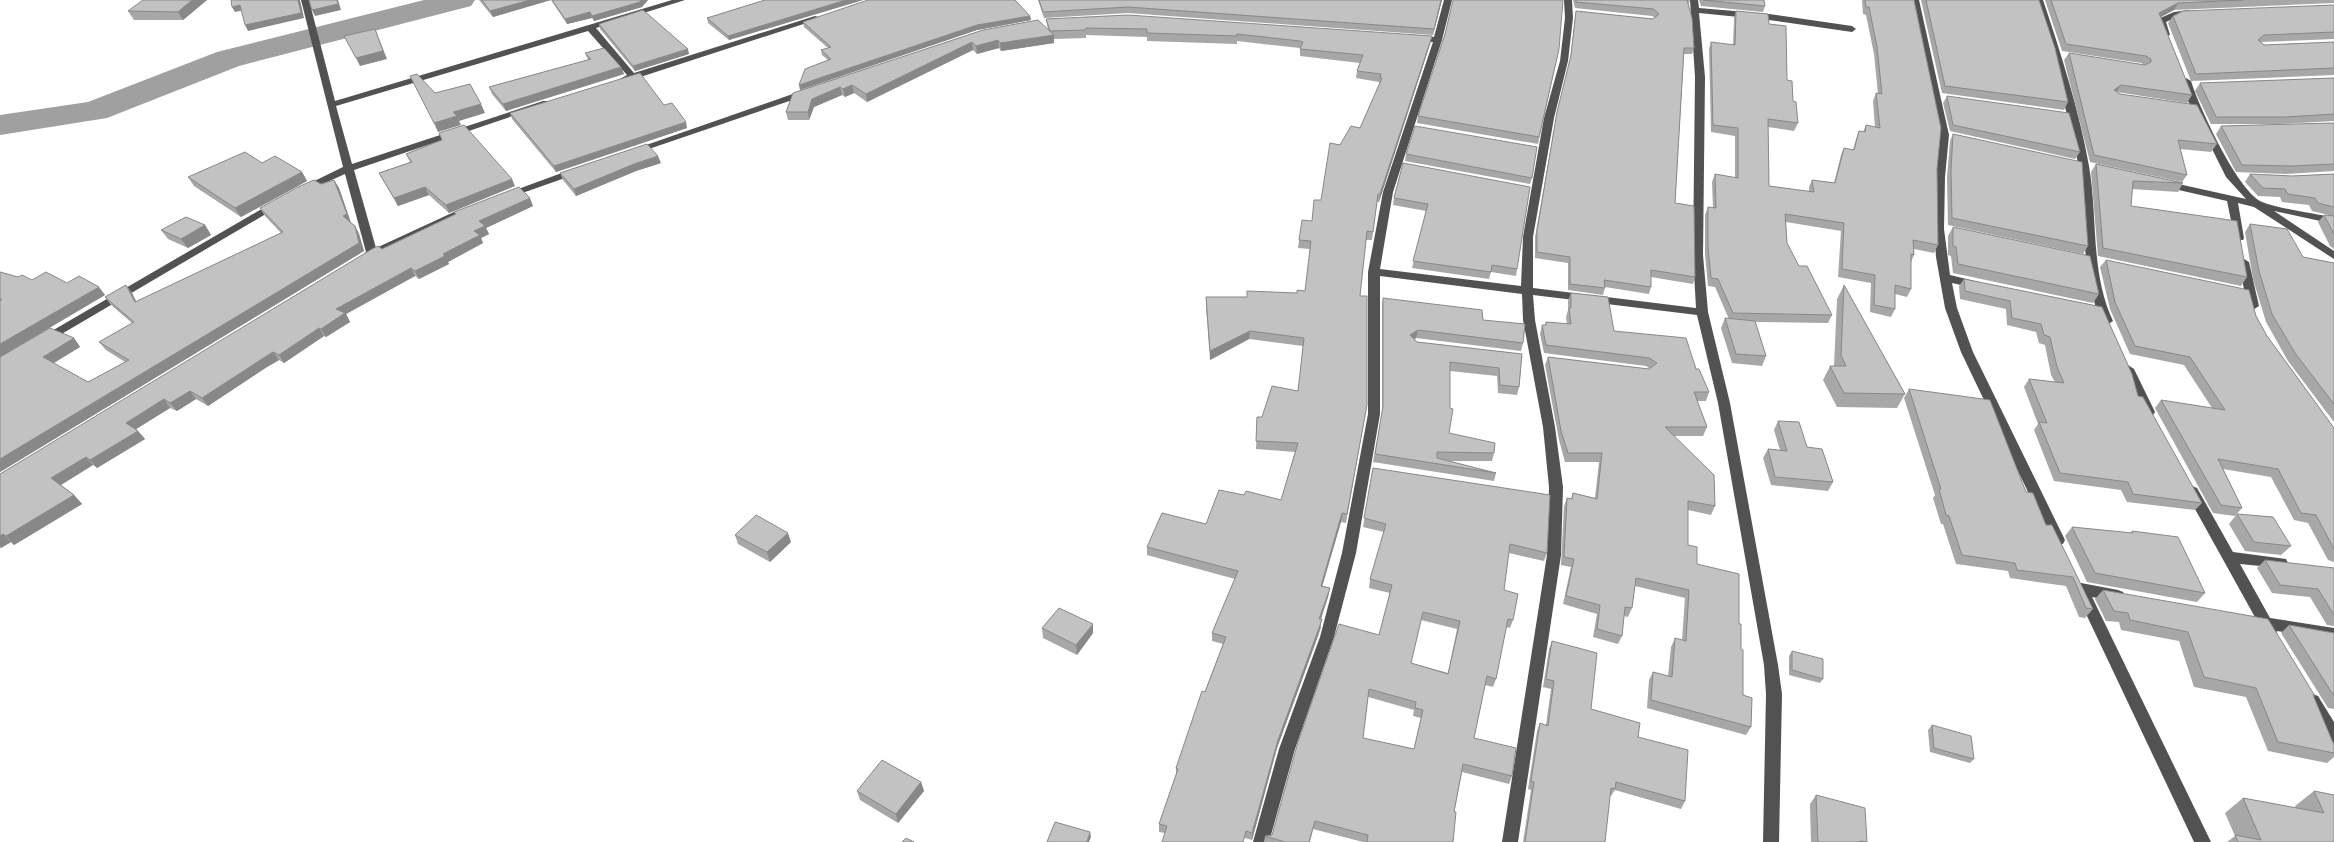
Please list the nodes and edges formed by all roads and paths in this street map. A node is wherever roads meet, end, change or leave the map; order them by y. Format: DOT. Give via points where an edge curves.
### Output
graph roads {
  1 [pos="305,0"];
  2 [pos="682,0"];
  3 [pos="1448,0"];
  4 [pos="1914,0"];
  5 [pos="2039,0"];
  6 [pos="1694,5"];
  7 [pos="1571,8"];
  8 [pos="2197,13"];
  9 [pos="831,14"];
  10 [pos="590,27"];
  11 [pos="1852,29"];
  12 [pos="1409,38"];
  13 [pos="1438,40"];
  14 [pos="2170,45"];
  15 [pos="2181,70"];
  16 [pos="633,77"];
  17 [pos="615,82"];
  18 [pos="822,88"];
  19 [pos="560,98"];
  20 [pos="331,105"];
  21 [pos="2180,106"];
  22 [pos="2198,109"];
  23 [pos="623,154"];
  24 [pos="586,167"];
  25 [pos="349,168"];
  26 [pos="2231,178"];
  27 [pos="2249,178"];
  28 [pos="2152,181"];
  29 [pos="2232,198"];
  30 [pos="495,199"];
  31 [pos="2258,205"];
  32 [pos="469,209"];
  33 [pos="2334,221"];
  34 [pos="372,254"];
  35 [pos="2334,256"];
  36 [pos="356,263"];
  37 [pos="1374,272"];
  38 [pos="1946,278"];
  39 [pos="1994,288"];
  40 [pos="1527,290"];
  41 [pos="1702,312"];
  42 [pos="2256,315"];
  43 [pos="2112,334"];
  44 [pos="34,345"];
  45 [pos="2123,358"];
  46 [pos="1531,360"];
  47 [pos="1554,362"];
  48 [pos="2154,421"];
  49 [pos="2187,480"];
  50 [pos="2064,554"];
  51 [pos="2229,558"];
  52 [pos="2296,565"];
  53 [pos="2130,598"];
  54 [pos="2246,620"];
  55 [pos="2265,623"];
  56 [pos="2334,634"];
  57 [pos="2280,647"];
  58 [pos="2305,688"];
  59 [pos="2334,736"];
  60 [pos="1261,842"];
  61 [pos="1510,842"];
  62 [pos="1771,842"];
  63 [pos="2203,842"];
  1 -- 20 [label="street"];
  2 -- 10 [label="street"];
  3 -- 13 [label="street"];
  4 -- 38 [label="street" via="1949,136 1940,177 1944,230 1941,257"];
  5 -- 43 [label="street" via="2062,56 2067,116 2084,167 2097,309"];
  6 -- 11 [label="street"];
  6 -- 41 [label="street" via="1700,77 1698,255"];
  7 -- 40 [label="street" via="1564,61 1539,149 1532,189"];
  8 -- 14 [label="street" via="2177,14 2161,20"];
  9 -- 16 [label="street"];
  10 -- 16 [label="street"];
  10 -- 20 [label="street"];
  12 -- 13 [label="street"];
  13 -- 37 [label="street" via="1402,165 1388,192"];
  15 -- 22 [label="street" via="2193,86"];
  16 -- 17 [label="street"];
  18 -- 23 [label="street"];
  19 -- 25 [label="street"];
  20 -- 25 [label="street"];
  21 -- 22 [label="street"];
  22 -- 26 [label="street" via="2211,129"];
  24 -- 30 [label="street"];
  25 -- 34 [label="street"];
  25 -- 44 [label="street" via="288,197"];
  26 -- 27 [label="street"];
  26 -- 31 [label="street"];
  28 -- 29 [label="street"];
  29 -- 31 [label="street"];
  29 -- 42 [label="street" via="2245,292"];
  31 -- 33 [label="street"];
  31 -- 35 [label="street"];
  32 -- 34 [label="street"];
  34 -- 36 [label="street"];
  37 -- 40 [label="street"];
  37 -- 60 [label="street" via="1374,414 1369,469 1327,637 1287,750"];
  38 -- 39 [label="street"];
  38 -- 50 [label="street" via="1951,308 1967,352"];
  40 -- 41 [label="street"];
  40 -- 46 [label="street"];
  41 -- 62 [label="street" via="1724,403 1772,674"];
  45 -- 48 [label="street"];
  46 -- 47 [label="street"];
  46 -- 61 [label="street" via="1549,427 1554,555"];
  49 -- 51 [label="street"];
  51 -- 52 [label="street"];
  51 -- 55 [label="street"];
  53 -- 63 [label="street" via="2079,585"];
  54 -- 55 [label="street"];
  55 -- 56 [label="street"];
  55 -- 57 [label="street"];
  58 -- 59 [label="street"];
}
